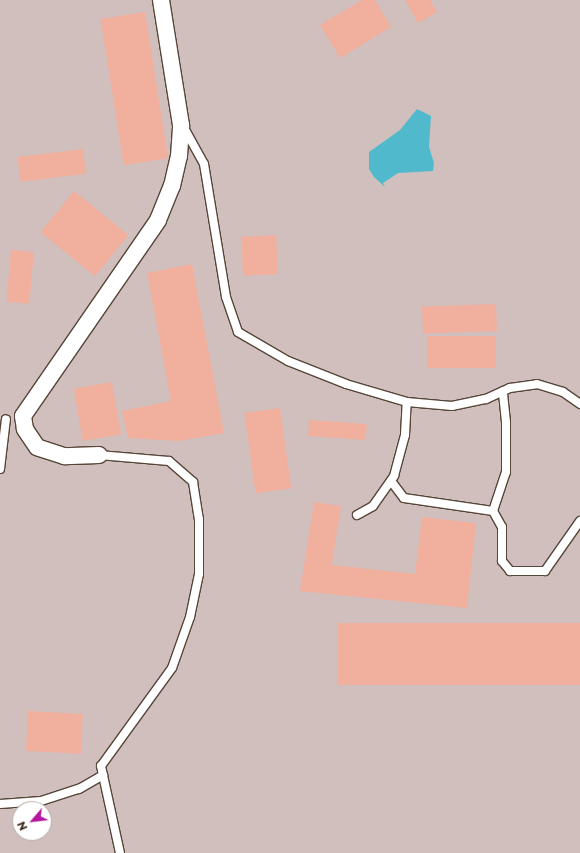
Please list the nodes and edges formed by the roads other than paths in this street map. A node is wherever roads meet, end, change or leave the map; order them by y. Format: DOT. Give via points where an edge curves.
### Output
graph roads {
  1 [pos="161,0"];
  2 [pos="180,120"];
  3 [pos="503,391"];
  4 [pos="407,402"];
  5 [pos="580,404"];
  6 [pos="23,416"];
  7 [pos="3,420"];
  8 [pos="99,455"];
  9 [pos="0,469"];
  10 [pos="391,481"];
  11 [pos="493,511"];
  12 [pos="357,515"];
  13 [pos="580,521"];
  14 [pos="103,775"];
  15 [pos="0,804"];
  16 [pos="120,853"];
  1 -- 2 [label="street"];
  2 -- 4 [label="lane" via="204,164 226,297 238,332 288,361 346,384"];
  2 -- 6 [label="street" via="179,156 172,186 158,220"];
  3 -- 4 [label="lane" via="486,399 452,406"];
  3 -- 5 [label="lane" via="537,384 563,392"];
  3 -- 11 [label="lane" via="506,472"];
  4 -- 10 [label="lane" via="405,435"];
  6 -- 7 [label="lane"];
  6 -- 8 [label="street" via="25,429 37,447 64,456"];
  7 -- 9 [label="lane"];
  8 -- 14 [label="lane" via="169,461 194,482 199,519 199,574 190,617 172,668 101,766"];
  10 -- 11 [label="lane" via="404,498"];
  10 -- 12 [label="lane" via="373,506"];
  11 -- 13 [label="lane" via="502,527 502,562 510,571 545,571"];
  14 -- 15 [label="lane" via="79,789 41,801"];
  14 -- 16 [label="lane"];
}
